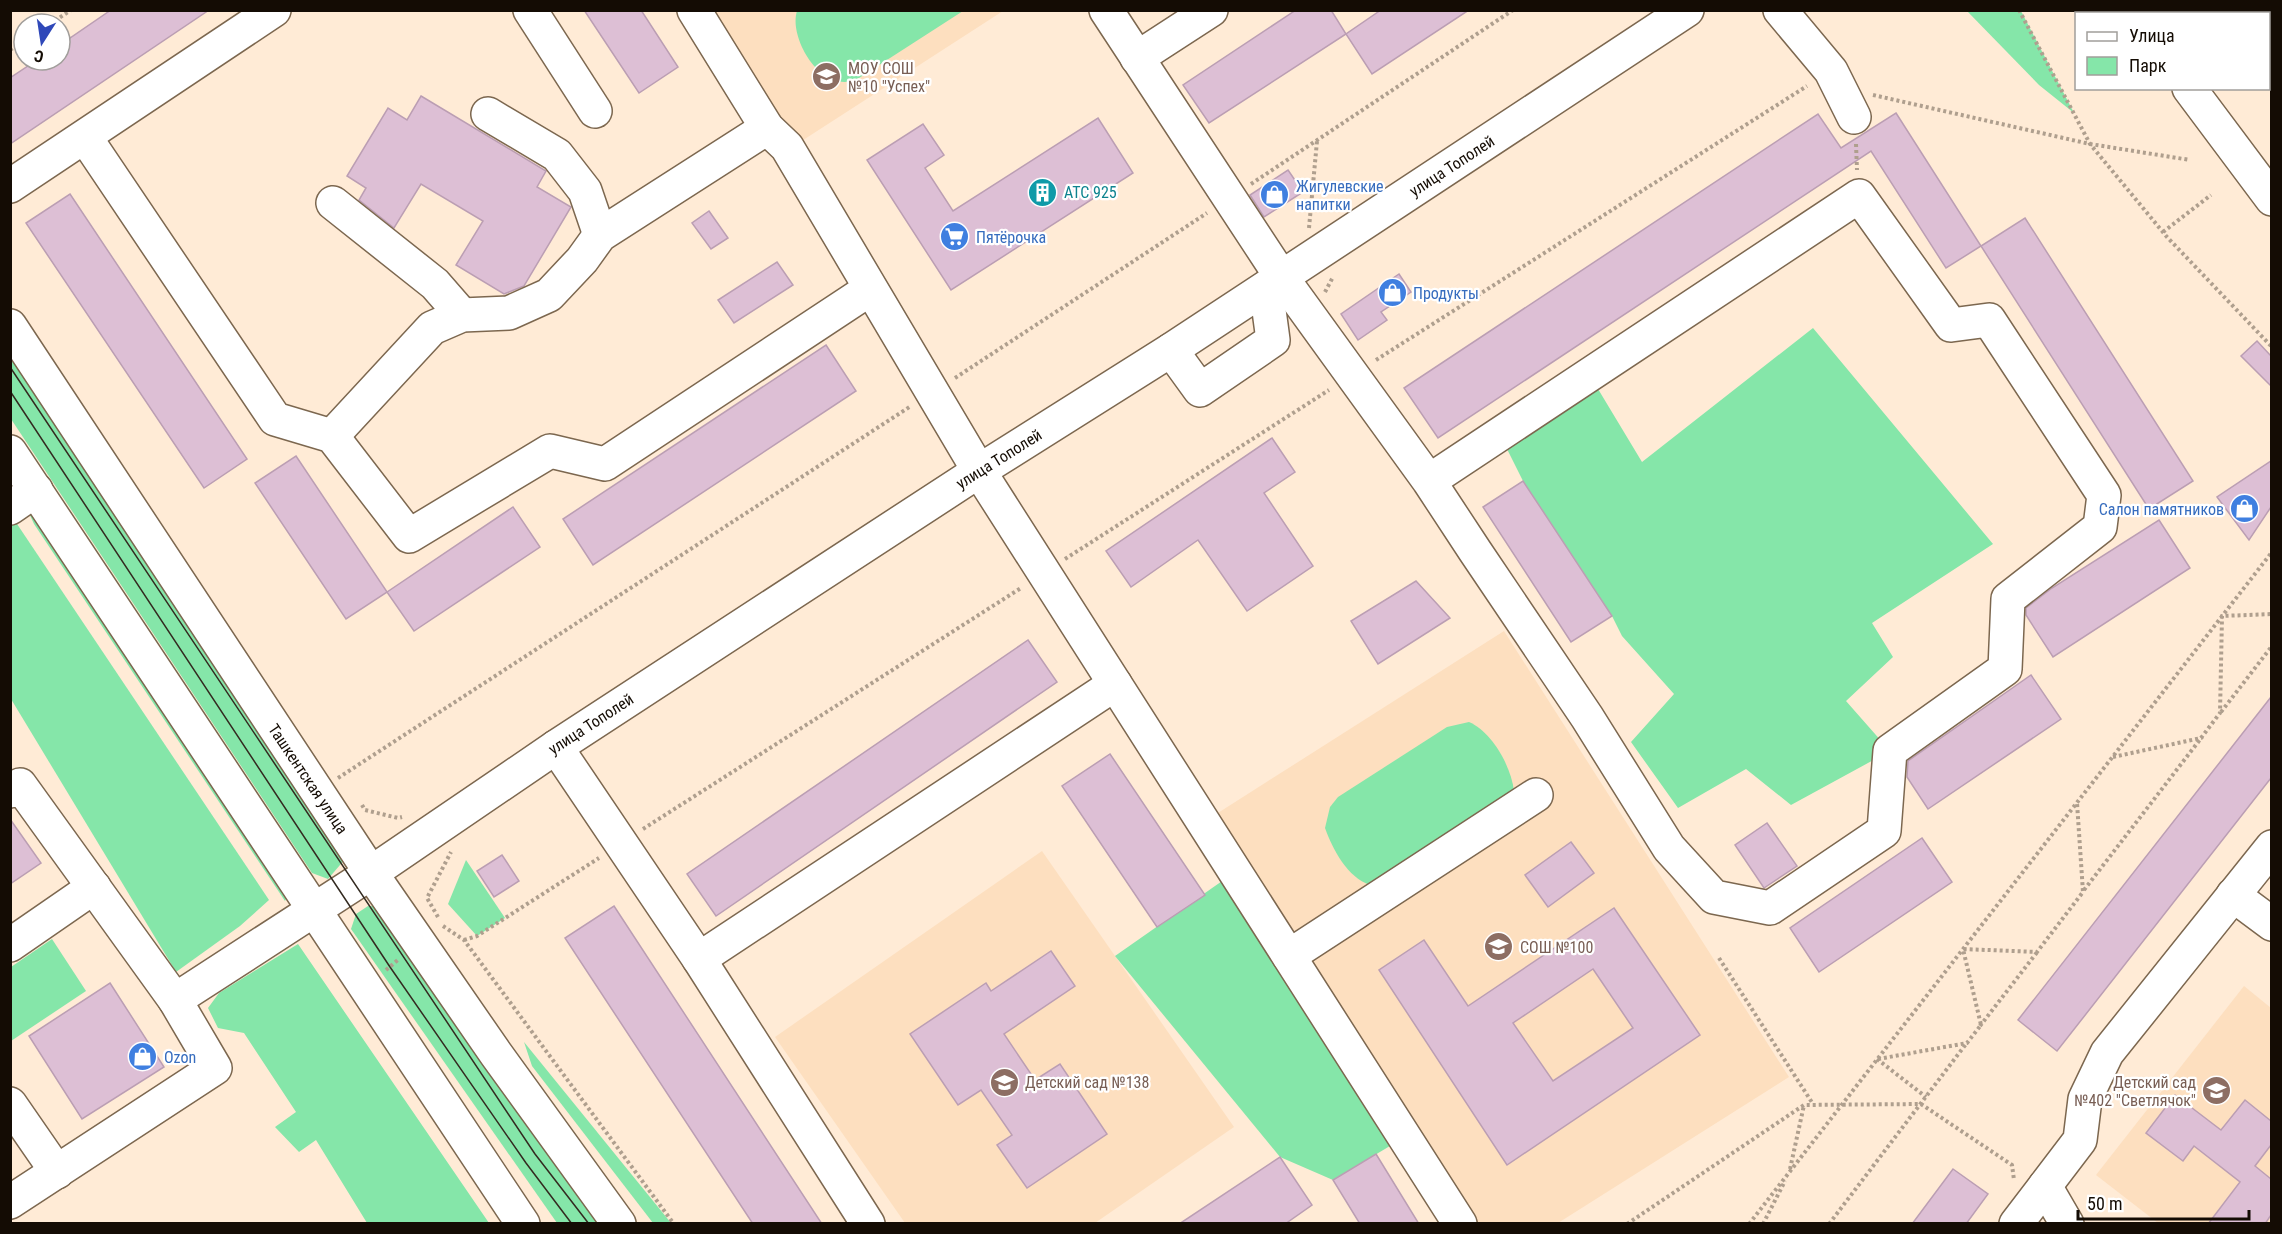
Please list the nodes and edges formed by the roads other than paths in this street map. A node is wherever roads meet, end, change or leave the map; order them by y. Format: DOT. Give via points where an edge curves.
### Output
graph roads {
  1 [pos="274,10"];
  2 [pos="530,10"];
  3 [pos="694,10"];
  4 [pos="1106,10"];
  5 [pos="1211,10"];
  6 [pos="1687,10"];
  7 [pos="1780,10"];
  8 [pos="1137,58"];
  9 [pos="2190,90"];
  10 [pos="2213,90"];
  11 [pos="595,111"];
  12 [pos="489,114"];
  13 [pos="1854,117"];
  14 [pos="767,128"];
  15 [pos="86,137"];
  16 [pos="2231,147"];
  17 [pos="10,186"];
  18 [pos="2271,199"];
  19 [pos="333,203"];
  20 [pos="600,235"];
  21 [pos="1274,283"];
  22 [pos="870,289"];
  23 [pos="462,315"];
  24 [pos="10,326"];
  25 [pos="1171,350"];
  26 [pos="332,436"];
  27 [pos="10,452"];
  28 [pos="979,471"];
  29 [pos="1428,481"];
  30 [pos="23,499"];
  31 [pos="1115,684"];
  32 [pos="556,747"];
  33 [pos="10,791"];
  34 [pos="1536,795"];
  35 [pos="2271,847"];
  36 [pos="371,873"];
  37 [pos="94,887"];
  38 [pos="2233,894"];
  39 [pos="313,911"];
  40 [pos="2271,924"];
  41 [pos="10,945"];
  42 [pos="1289,956"];
  43 [pos="699,959"];
  44 [pos="175,1000"];
  45 [pos="10,1104"];
  46 [pos="57,1172"];
  47 [pos="2045,1186"];
  48 [pos="10,1202"];
  49 [pos="2018,1221"];
  50 [pos="523,1224"];
  51 [pos="619,1224"];
  52 [pos="868,1224"];
  53 [pos="1460,1224"];
  54 [pos="2067,1224"];
  1 -- 15 [label="main road"];
  2 -- 11 [label="main road"];
  3 -- 14 [label="main road"];
  4 -- 8 [label="main road"];
  5 -- 8 [label="main road"];
  6 -- 21 [label="main road, улица Тополей"];
  7 -- 13 [label="main road" via="1831,71"];
  8 -- 21 [label="main road"];
  9 -- 16 [label="main road"];
  10 -- 16 [label="main road"];
  12 -- 20 [label="main road" via="556,155 585,191"];
  14 -- 20 [label="main road"];
  14 -- 22 [label="main road" via="787,147"];
  15 -- 17 [label="main road"];
  15 -- 26 [label="main road" via="275,419"];
  16 -- 18 [label="main road"];
  19 -- 23 [label="main road" via="435,284"];
  20 -- 23 [label="main road" via="549,295 509,313"];
  21 -- 25 [label="main road, улица Тополей"];
  21 -- 25 [label="main road" via="1273,340 1200,390"];
  21 -- 29 [label="main road" via="1352,376"];
  22 -- 26 [label="main road" via="605,464 550,451 409,536"];
  22 -- 28 [label="main road"];
  23 -- 26 [label="main road" via="432,328"];
  24 -- 36 [label="main road, Ташкентская улица" via="334,780"];
  25 -- 28 [label="main road, улица Тополей"];
  27 -- 30 [label="main road"];
  28 -- 31 [label="main road"];
  28 -- 32 [label="main road, улица Тополей"];
  29 -- 29 [label="main road" via="1587,717 1669,848 1714,897 1770,908 1884,831 1890,752 2005,669 2008,599 2100,527 2104,495 1989,320 1951,325 1859,196"];
  30 -- 39 [label="main road"];
  31 -- 42 [label="main road"];
  31 -- 43 [label="main road"];
  32 -- 36 [label="main road, улица Тополей"];
  32 -- 43 [label="main road"];
  33 -- 37 [label="main road" via="20,785"];
  34 -- 42 [label="main road"];
  35 -- 38 [label="main road"];
  36 -- 39 [label="main road, улица Тополей"];
  36 -- 51 [label="main road, Ташкентская улица" via="432,936"];
  37 -- 41 [label="main road"];
  37 -- 44 [label="main road"];
  38 -- 40 [label="main road"];
  38 -- 47 [label="main road" via="2107,1053 2085,1099 2080,1140"];
  39 -- 44 [label="main road, улица Тополей"];
  39 -- 50 [label="main road"];
  42 -- 53 [label="main road"];
  43 -- 52 [label="main road"];
  44 -- 46 [label="main road" via="215,1068"];
  45 -- 46 [label="main road"];
  46 -- 48 [label="main road"];
  47 -- 49 [label="main road"];
  47 -- 54 [label="main road"];
}
